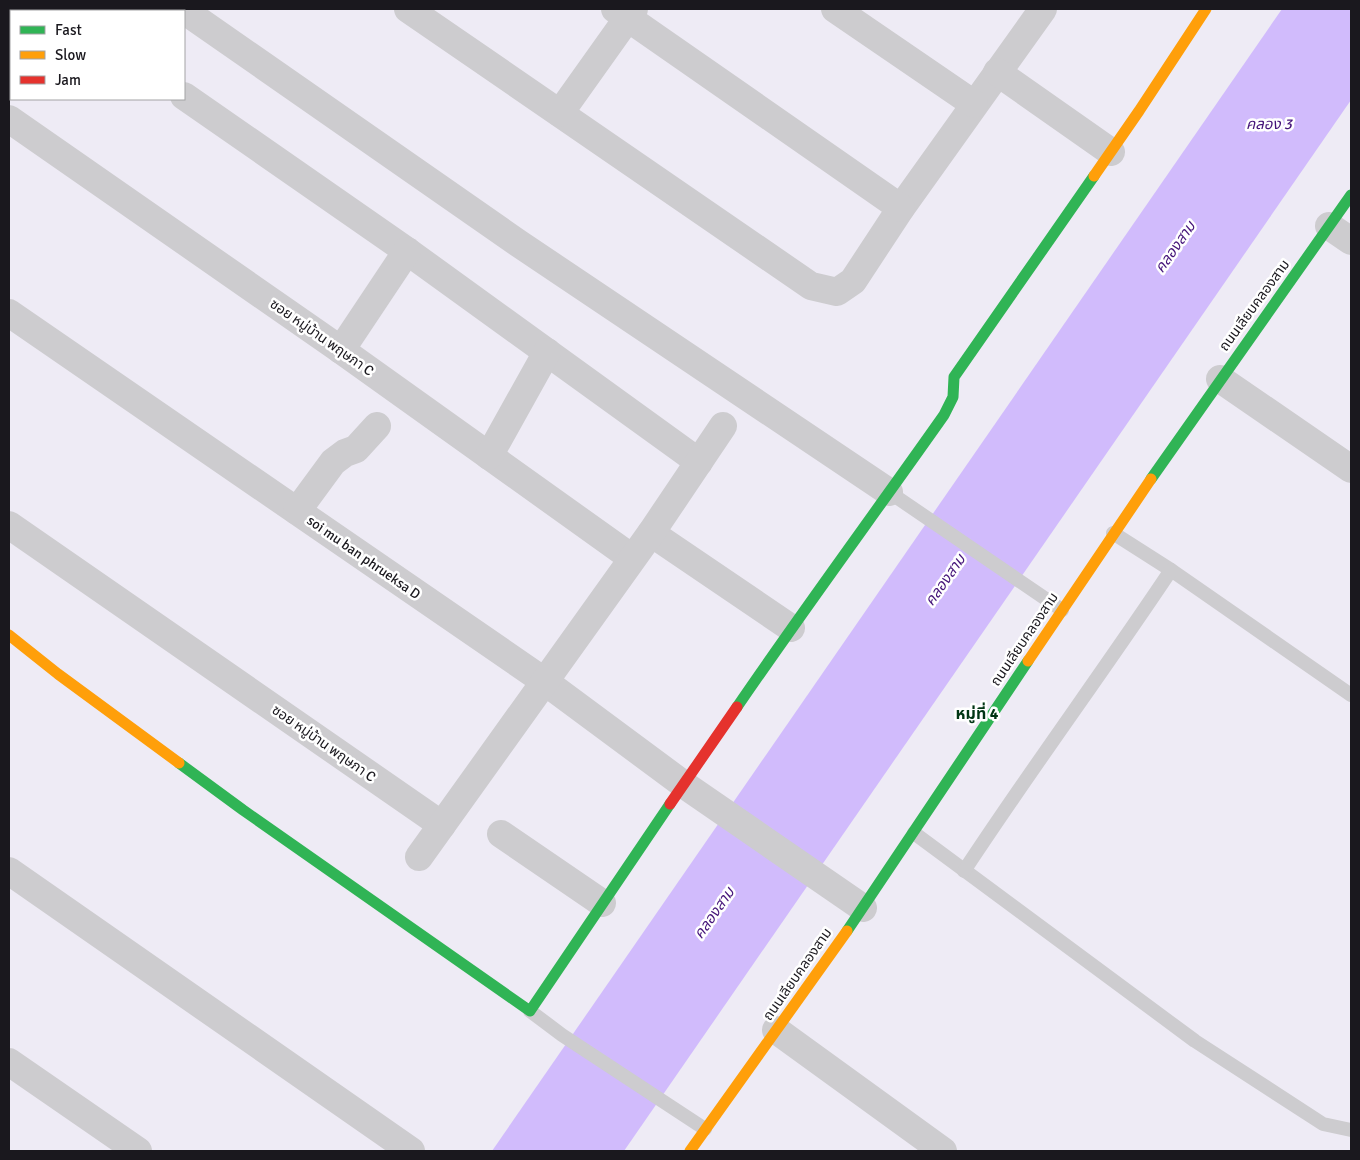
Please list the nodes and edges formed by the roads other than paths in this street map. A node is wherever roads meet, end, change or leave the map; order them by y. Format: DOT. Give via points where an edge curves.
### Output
graph roads {
  1 [pos="408,9"];
  2 [pos="835,9"];
  3 [pos="1042,9"];
  4 [pos="1206,9"];
  5 [pos="185,11"];
  6 [pos="625,12"];
  7 [pos="997,72"];
  8 [pos="185,97"];
  9 [pos="974,104"];
  10 [pos="560,113"];
  11 [pos="9,119"];
  12 [pos="1111,152"];
  13 [pos="1351,195"];
  14 [pos="901,208"];
  15 [pos="1340,233"];
  16 [pos="407,251"];
  17 [pos="9,313"];
  18 [pos="341,350"];
  19 [pos="547,352"];
  20 [pos="1220,379"];
  21 [pos="378,426"];
  22 [pos="723,426"];
  23 [pos="489,456"];
  24 [pos="698,462"];
  25 [pos="1351,469"];
  26 [pos="889,492"];
  27 [pos="297,511"];
  28 [pos="9,525"];
  29 [pos="651,533"];
  30 [pos="1114,533"];
  31 [pos="632,558"];
  32 [pos="1171,570"];
  33 [pos="1062,610"];
  34 [pos="791,628"];
  35 [pos="9,635"];
  36 [pos="544,681"];
  37 [pos="1351,695"];
  38 [pos="684,784"];
  39 [pos="442,825"];
  40 [pos="914,833"];
  41 [pos="501,834"];
  42 [pos="419,857"];
  43 [pos="9,871"];
  44 [pos="964,871"];
  45 [pos="602,903"];
  46 [pos="862,908"];
  47 [pos="530,1011"];
  48 [pos="776,1030"];
  49 [pos="9,1062"];
  50 [pos="705,1130"];
  51 [pos="1351,1130"];
  52 [pos="138,1151"];
  53 [pos="411,1151"];
  54 [pos="690,1151"];
  55 [pos="943,1151"];
  1 -- 10 [label="street"];
  2 -- 9 [label="street"];
  3 -- 7 [label="street"];
  4 -- 12 [label="street"];
  5 -- 26 [label="street" via="518,243"];
  6 -- 10 [label="street"];
  6 -- 14 [label="street"];
  7 -- 9 [label="street"];
  7 -- 12 [label="street"];
  8 -- 16 [label="street"];
  9 -- 14 [label="street"];
  10 -- 14 [label="street" via="811,286 836,292 853,281"];
  11 -- 18 [label="street, ซอย หมู่บ้าน พฤษภา C"];
  12 -- 26 [label="street" via="954,377 953,397 944,415"];
  13 -- 15 [label="street, ถนนเลียบคลองสาม"];
  15 -- 20 [label="street, ถนนเลียบคลองสาม"];
  16 -- 18 [label="street"];
  16 -- 19 [label="street"];
  17 -- 27 [label="street, soi mu ban phrueksa D"];
  18 -- 23 [label="street, ซอย หมู่บ้าน พฤษภา C"];
  19 -- 23 [label="street"];
  19 -- 24 [label="street"];
  20 -- 25 [label="street"];
  20 -- 30 [label="street, ถนนเลียบคลองสาม"];
  21 -- 27 [label="street" via="356,449 333,462"];
  22 -- 24 [label="street"];
  23 -- 31 [label="street, ซอย หมู่บ้าน พฤษภา C"];
  24 -- 29 [label="street"];
  26 -- 33 [label="lane"];
  26 -- 34 [label="street"];
  27 -- 36 [label="street, soi mu ban phrueksa D"];
  28 -- 39 [label="street, ซอย หมู่บ้าน พฤษภา C"];
  29 -- 31 [label="street"];
  29 -- 34 [label="street"];
  30 -- 32 [label="lane"];
  30 -- 33 [label="street, ถนนเลียบคลองสาม"];
  31 -- 36 [label="street"];
  32 -- 37 [label="lane"];
  32 -- 44 [label="lane"];
  33 -- 40 [label="street, ถนนเลียบคลองสาม"];
  34 -- 38 [label="street"];
  35 -- 47 [label="street" via="243,810"];
  36 -- 38 [label="street, soi mu ban phrueksa D"];
  36 -- 39 [label="street"];
  38 -- 45 [label="street"];
  38 -- 46 [label="street, soi mu ban phrueksa D"];
  39 -- 42 [label="street"];
  40 -- 44 [label="lane"];
  40 -- 46 [label="street, ถนนเลียบคลองสาม"];
  41 -- 45 [label="street"];
  43 -- 53 [label="street"];
  44 -- 51 [label="lane" via="1195,1041 1324,1124"];
  45 -- 47 [label="street"];
  46 -- 48 [label="street, ถนนเลียบคลองสาม"];
  47 -- 50 [label="lane"];
  48 -- 50 [label="street, ถนนเลียบคลองสาม"];
  48 -- 55 [label="street"];
  49 -- 52 [label="street"];
  50 -- 54 [label="street, ถนนเลียบคลองสาม"];
}
